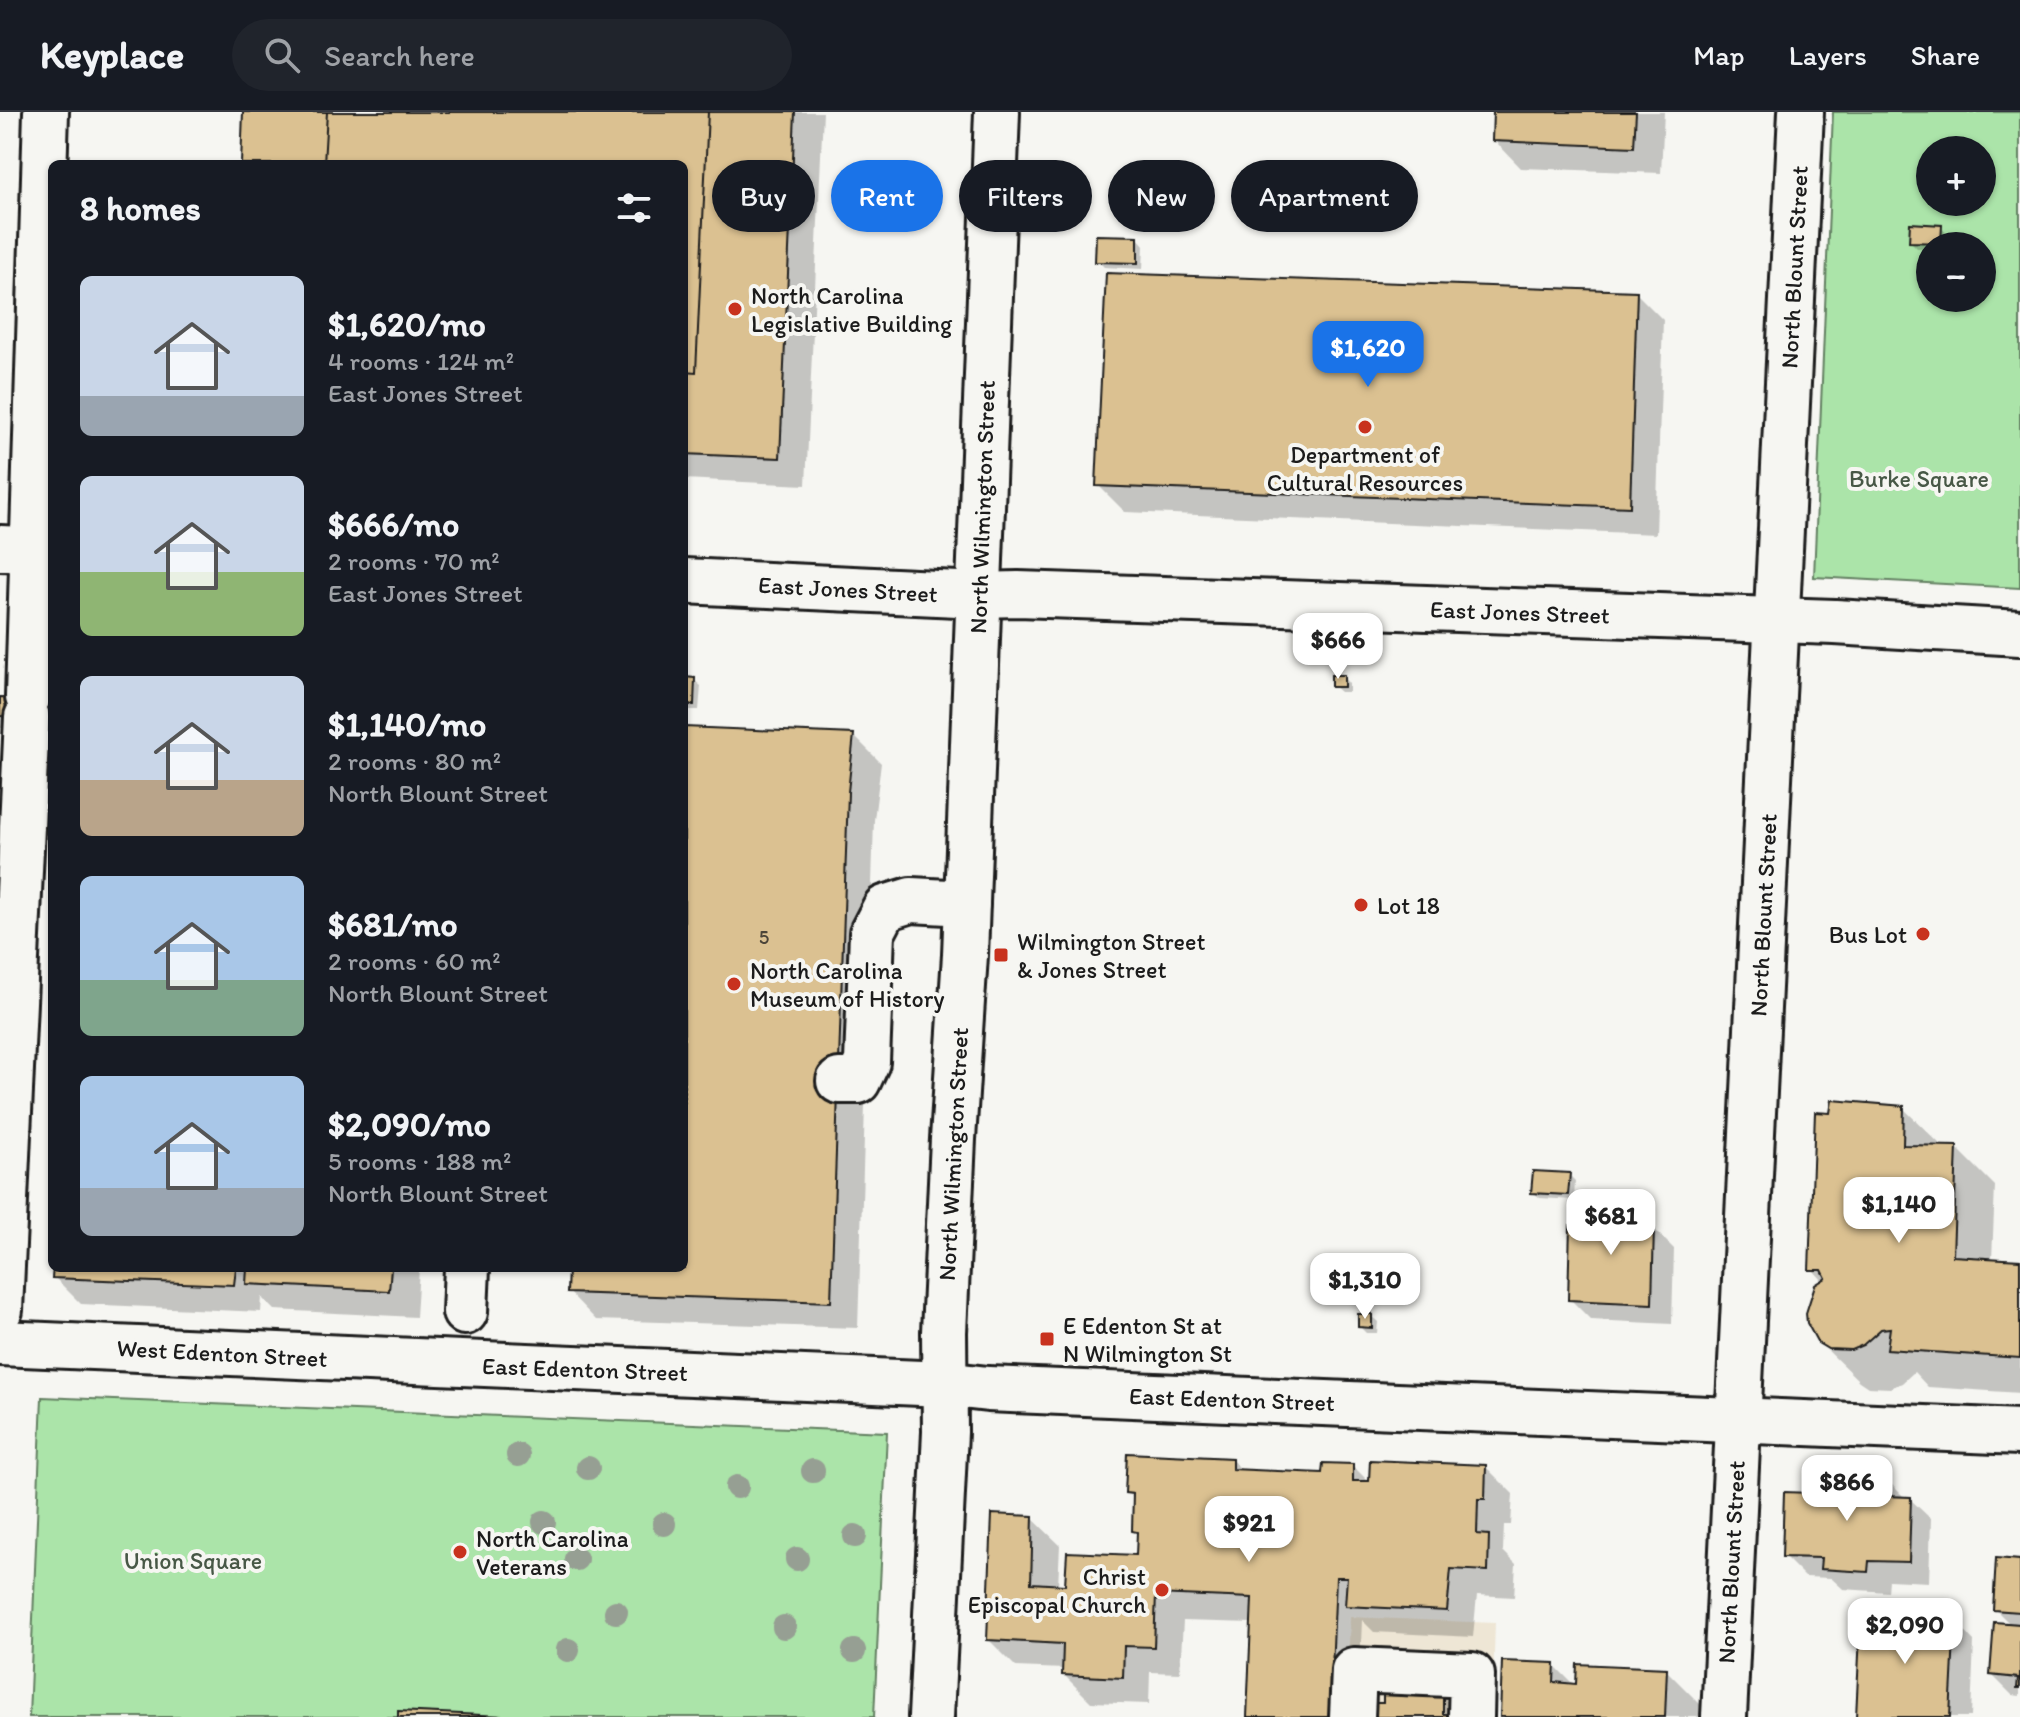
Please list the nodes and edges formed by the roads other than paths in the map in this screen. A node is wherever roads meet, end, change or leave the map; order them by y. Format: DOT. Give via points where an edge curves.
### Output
graph roads {
  1 [pos="46,112"];
  2 [pos="997,112"];
  3 [pos="1801,112"];
  4 [pos="28,549"];
  5 [pos="688,581"];
  6 [pos="979,595"];
  7 [pos="1777,620"];
  8 [pos="2020,633"];
  9 [pos="10,878"];
  10 [pos="967,903"];
  11 [pos="839,1081"];
  12 [pos="467,1272"];
  13 [pos="0,1310"];
  14 [pos="465,1312"];
  15 [pos="0,1343"];
  16 [pos="444,1363"];
  17 [pos="944,1384"];
  18 [pos="1738,1421"];
  19 [pos="2020,1432"];
  20 [pos="931,1717"];
  21 [pos="1352,1717"];
  22 [pos="1471,1717"];
  23 [pos="1724,1717"];
  1 -- 4 [label="main road"];
  2 -- 6 [label="main road, North Wilmington Street"];
  3 -- 7 [label="main road, North Blount Street"];
  4 -- 9 [label="main road" via="27,707"];
  5 -- 6 [label="main road, East Jones Street"];
  6 -- 7 [label="main road, East Jones Street"];
  6 -- 10 [label="main road, North Wilmington Street"];
  7 -- 8 [label="main road, East Jones Street"];
  7 -- 18 [label="main road, North Blount Street"];
  9 -- 13 [label="main road"];
  10 -- 11 [label="main road" via="911,900 885,908 872,933 867,1062 858,1081"];
  10 -- 17 [label="main road, North Wilmington Street"];
  12 -- 14 [label="main road"];
  15 -- 16 [label="main road, West Edenton Street"];
  16 -- 17 [label="main road, East Edenton Street"];
  17 -- 18 [label="main road, East Edenton Street"];
  17 -- 20 [label="main road, North Wilmington Street"];
  18 -- 19 [label="main road, East Edenton Street"];
  18 -- 23 [label="main road, North Blount Street"];
  21 -- 22 [label="main road" via="1354,1670 1472,1675"];
}
